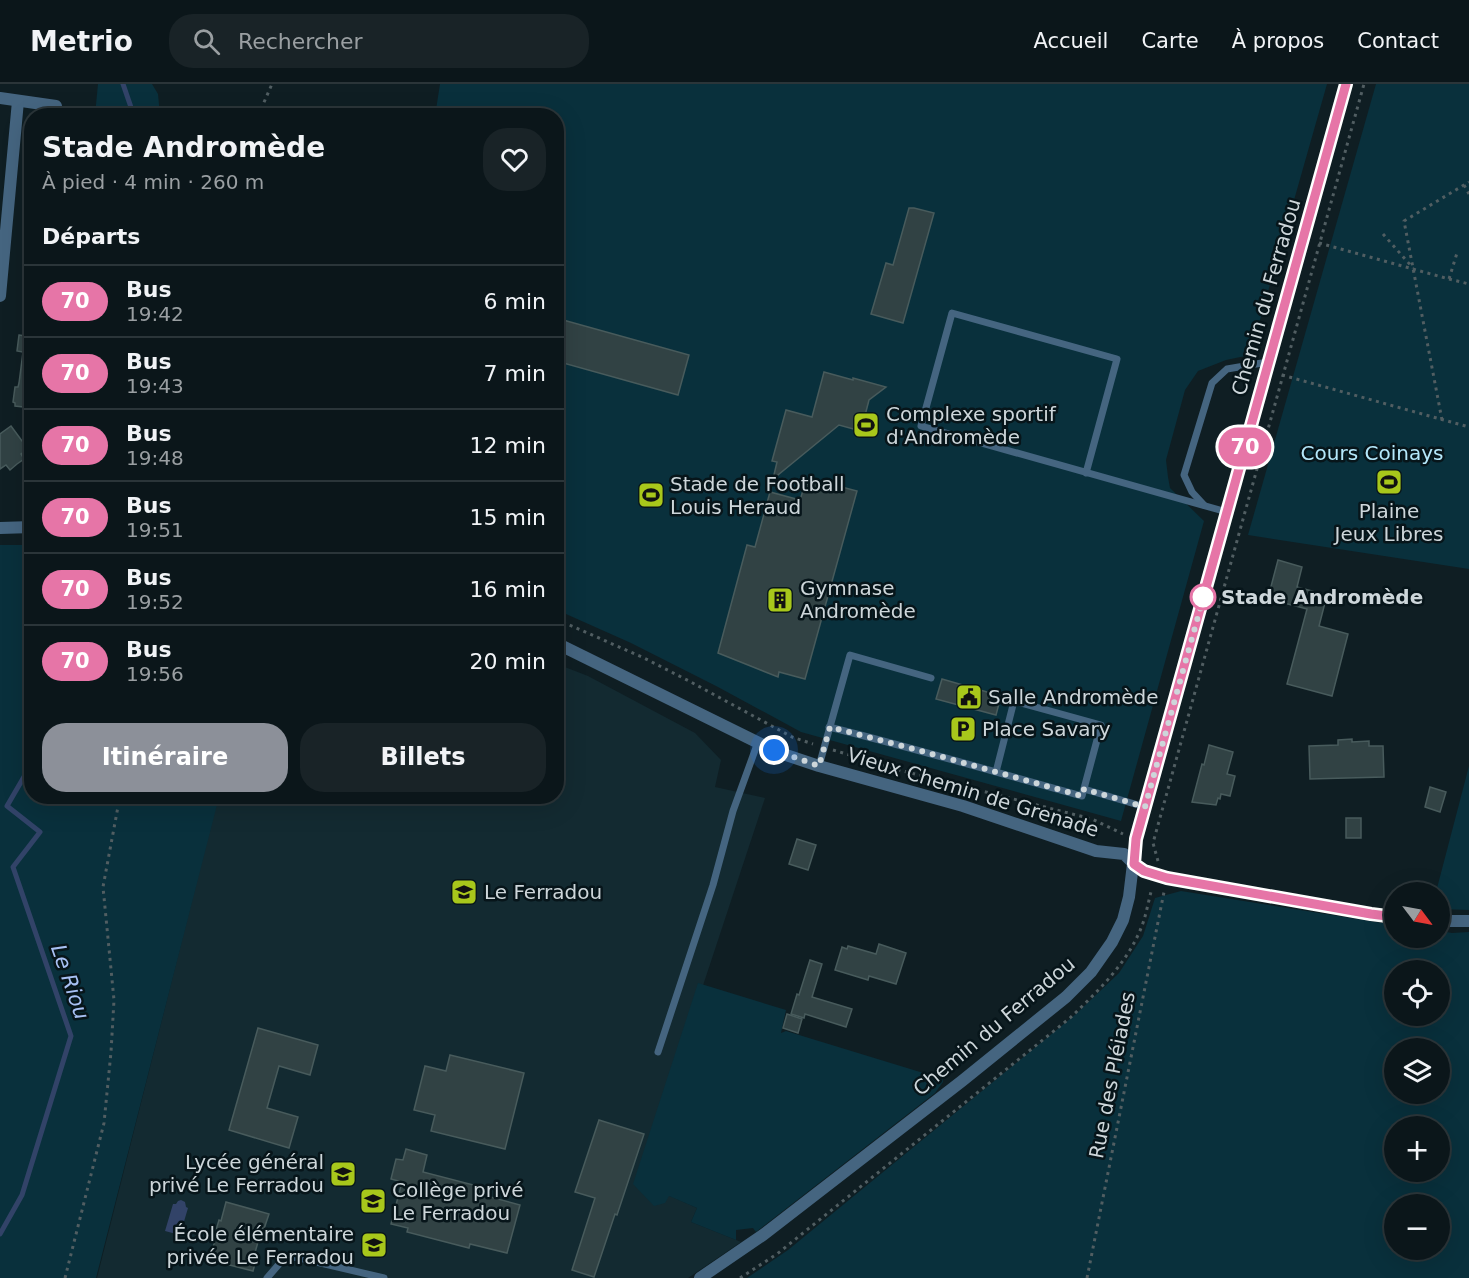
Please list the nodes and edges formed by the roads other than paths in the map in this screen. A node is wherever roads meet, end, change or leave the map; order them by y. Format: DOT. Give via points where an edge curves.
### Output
graph roads {
  1 [pos="1346,84"];
  2 [pos="0,98"];
  3 [pos="18,101"];
  4 [pos="56,106"];
  5 [pos="0,296"];
  6 [pos="1267,366"];
  7 [pos="1086,472"];
  8 [pos="1206,506"];
  9 [pos="1227,513"];
  10 [pos="24,527"];
  11 [pos="0,528"];
  12 [pos="564,647"];
  13 [pos="932,678"];
  14 [pos="830,727"];
  15 [pos="758,742"];
  16 [pos="819,766"];
  17 [pos="996,772"];
  18 [pos="1083,792"];
  19 [pos="1145,807"];
  20 [pos="1134,864"];
  21 [pos="1384,916"];
  22 [pos="1450,921"];
  23 [pos="1469,921"];
  24 [pos="658,1052"];
  25 [pos="267,1278"];
  26 [pos="384,1278"];
  27 [pos="700,1278"];
  1 -- 6 [label="street, Chemin du Ferradou"];
  2 -- 3 [label="street"];
  3 -- 4 [label="street"];
  3 -- 5 [label="street"];
  6 -- 8 [label="lane" via="1227,369 1212,383 1184,475 1192,492"];
  6 -- 9 [label="street, Chemin du Ferradou"];
  7 -- 7 [label="lane" via="921,426 952,313 1117,359"];
  7 -- 8 [label="lane"];
  8 -- 9 [label="lane"];
  9 -- 19 [label="street, Chemin du Ferradou"];
  10 -- 11 [label="street"];
  12 -- 15 [label="street, Vieux Chemin de Grenade"];
  13 -- 14 [label="lane" via="850,656"];
  14 -- 16 [label="lane"];
  14 -- 17 [label="lane"];
  15 -- 16 [label="street, Vieux Chemin de Grenade"];
  15 -- 24 [label="lane"];
  16 -- 20 [label="street, Vieux Chemin de Grenade" via="963,806 1096,851 1124,854"];
  17 -- 18 [label="lane"];
  17 -- 18 [label="lane" via="1014,701 1101,725"];
  18 -- 19 [label="lane"];
  19 -- 20 [label="street, Chemin du Ferradou"];
  20 -- 21 [label="street, Vieux Chemin de Grenade" via="1167,878"];
  20 -- 27 [label="street, Chemin du Ferradou" via="1123,920 1113,942 1066,997 763,1235"];
  22 -- 23 [label="street"];
  25 -- 26 [label="lane" via="280,1263 295,1257"];
}
